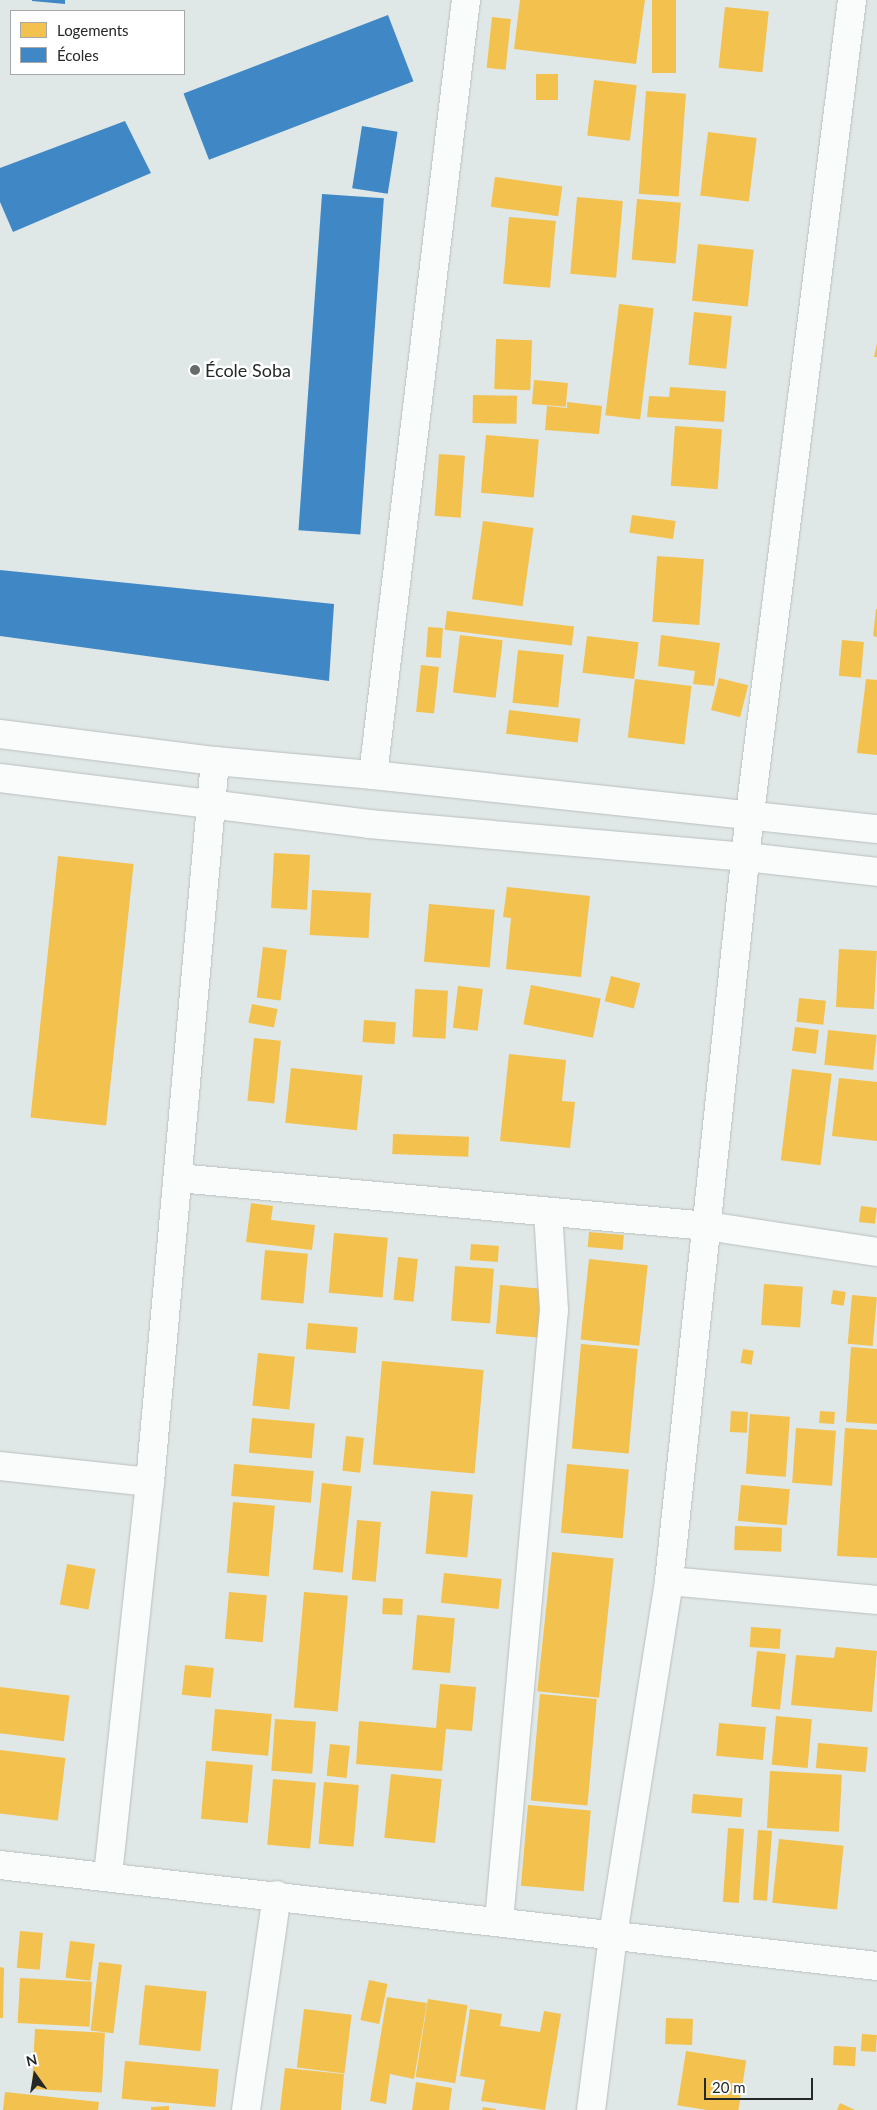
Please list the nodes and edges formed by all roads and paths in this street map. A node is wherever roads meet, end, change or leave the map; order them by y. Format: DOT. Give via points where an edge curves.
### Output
graph roads {
  1 [pos="466,0"];
  2 [pos="852,0"];
  3 [pos="0,734"];
  4 [pos="215,761"];
  5 [pos="373,775"];
  6 [pos="0,778"];
  7 [pos="212,806"];
  8 [pos="750,813"];
  9 [pos="877,829"];
  10 [pos="746,857"];
  11 [pos="877,872"];
  12 [pos="178,1178"];
  13 [pos="548,1212"];
  14 [pos="707,1226"];
  15 [pos="877,1252"];
  16 [pos="0,1466"];
  17 [pos="150,1482"];
  18 [pos="669,1581"];
  19 [pos="877,1600"];
  20 [pos="0,1865"];
  21 [pos="108,1875"];
  22 [pos="277,1895"];
  23 [pos="499,1921"];
  24 [pos="613,1935"];
  25 [pos="877,1966"];
  26 [pos="246,2110"];
  27 [pos="591,2110"];
  1 -- 5 [label="street"];
  2 -- 8 [label="street"];
  3 -- 4 [label="street"];
  4 -- 5 [label="street"];
  4 -- 7 [label="street"];
  5 -- 8 [label="street"];
  6 -- 7 [label="street"];
  7 -- 10 [label="street" via="370,824"];
  7 -- 12 [label="street"];
  8 -- 9 [label="street"];
  8 -- 10 [label="street"];
  10 -- 11 [label="street"];
  10 -- 14 [label="street"];
  12 -- 13 [label="street"];
  12 -- 17 [label="street"];
  13 -- 14 [label="street"];
  13 -- 23 [label="street" via="554,1310"];
  14 -- 15 [label="street"];
  14 -- 18 [label="street"];
  16 -- 17 [label="street"];
  17 -- 21 [label="street"];
  18 -- 19 [label="street"];
  18 -- 24 [label="street"];
  20 -- 21 [label="street"];
  21 -- 22 [label="street"];
  22 -- 23 [label="street"];
  22 -- 26 [label="street"];
  23 -- 24 [label="street"];
  24 -- 25 [label="street"];
  24 -- 27 [label="street"];
}
